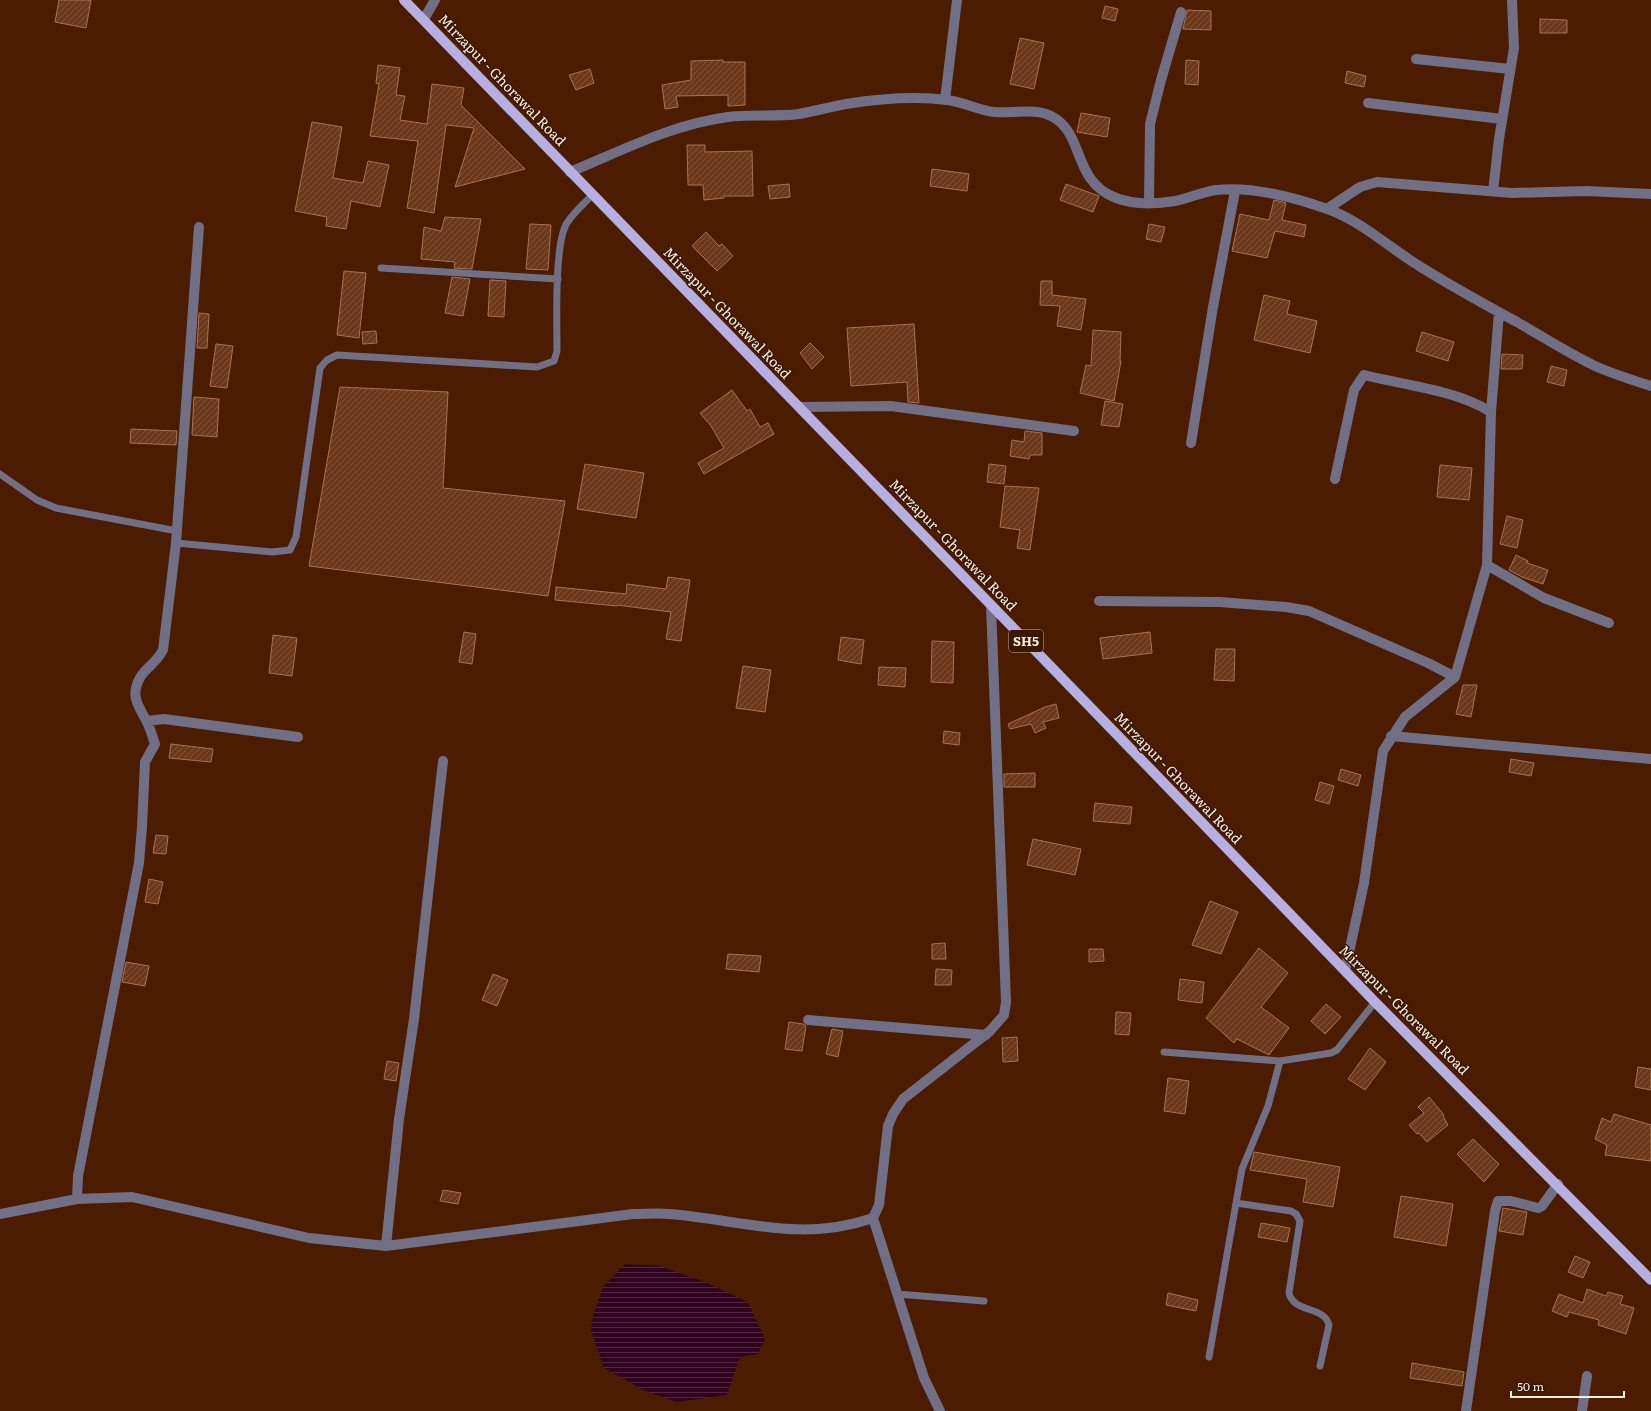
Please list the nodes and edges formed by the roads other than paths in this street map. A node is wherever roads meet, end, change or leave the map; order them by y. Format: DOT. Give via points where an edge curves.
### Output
graph roads {
  1 [pos="404,0"];
  2 [pos="435,0"];
  3 [pos="958,0"];
  4 [pos="1512,0"];
  5 [pos="1181,12"];
  6 [pos="424,19"];
  7 [pos="1416,59"];
  8 [pos="1510,69"];
  9 [pos="945,100"];
  10 [pos="1368,103"];
  11 [pos="1502,119"];
  12 [pos="570,172"];
  13 [pos="1235,191"];
  14 [pos="1493,191"];
  15 [pos="1651,194"];
  16 [pos="592,195"];
  17 [pos="1149,202"];
  18 [pos="1327,209"];
  19 [pos="199,227"];
  20 [pos="381,268"];
  21 [pos="558,279"];
  22 [pos="1499,312"];
  23 [pos="1651,386"];
  24 [pos="800,407"];
  25 [pos="1491,412"];
  26 [pos="1074,431"];
  27 [pos="1191,443"];
  28 [pos="0,474"];
  29 [pos="1335,479"];
  30 [pos="176,531"];
  31 [pos="176,543"];
  32 [pos="1487,565"];
  33 [pos="1099,601"];
  34 [pos="991,605"];
  35 [pos="1609,623"];
  36 [pos="1455,677"];
  37 [pos="147,721"];
  38 [pos="1391,736"];
  39 [pos="298,738"];
  40 [pos="1651,759"];
  41 [pos="444,761"];
  42 [pos="1345,971"];
  43 [pos="1375,1002"];
  44 [pos="808,1020"];
  45 [pos="986,1035"];
  46 [pos="1164,1052"];
  47 [pos="1280,1061"];
  48 [pos="1558,1184"];
  49 [pos="77,1199"];
  50 [pos="1236,1203"];
  51 [pos="0,1214"];
  52 [pos="873,1218"];
  53 [pos="386,1246"];
  54 [pos="1651,1280"];
  55 [pos="897,1294"];
  56 [pos="984,1301"];
  57 [pos="1209,1357"];
  58 [pos="1320,1366"];
  59 [pos="1587,1376"];
  60 [pos="940,1411"];
  61 [pos="1466,1411"];
  62 [pos="1582,1411"];
  1 -- 6 [label="main road, Mirzapur - Ghorawal Road / SH5"];
  2 -- 6 [label="street"];
  3 -- 9 [label="street"];
  4 -- 8 [label="street" via="1514,48"];
  5 -- 17 [label="street" via="1150,124"];
  6 -- 12 [label="main road, Mirzapur - Ghorawal Road / SH5"];
  7 -- 8 [label="street"];
  8 -- 11 [label="street"];
  9 -- 12 [label="street" via="887,100 846,104 796,114 728,117 676,129"];
  9 -- 17 [label="street" via="996,112 1033,112 1051,115 1071,136 1082,166 1098,188 1125,202"];
  10 -- 11 [label="street"];
  11 -- 14 [label="street"];
  12 -- 16 [label="main road, Mirzapur - Ghorawal Road / SH5"];
  13 -- 17 [label="street" via="1213,190 1175,201"];
  13 -- 18 [label="street" via="1258,191"];
  13 -- 27 [label="street"];
  14 -- 15 [label="street"];
  14 -- 18 [label="street" via="1377,182 1360,187"];
  16 -- 21 [label="lane" via="567,223 559,256"];
  16 -- 24 [label="main road, Mirzapur - Ghorawal Road / SH5"];
  18 -- 22 [label="street" via="1361,226 1415,263"];
  19 -- 30 [label="street"];
  20 -- 21 [label="lane"];
  21 -- 31 [label="lane" via="557,351 554,361 547,364 537,367 338,355 327,360 320,368 296,537 290,550 272,552"];
  22 -- 23 [label="street" via="1592,364"];
  22 -- 25 [label="street"];
  24 -- 26 [label="street" via="892,406"];
  24 -- 34 [label="main road, Mirzapur - Ghorawal Road / SH5"];
  25 -- 29 [label="street" via="1480,404 1364,375 1354,390"];
  25 -- 32 [label="street"];
  28 -- 30 [label="lane" via="37,500 56,508"];
  30 -- 31 [label="street"];
  31 -- 37 [label="street" via="163,650 158,660 142,676 135,696 137,706"];
  32 -- 35 [label="street" via="1544,598"];
  32 -- 36 [label="street"];
  33 -- 36 [label="street" via="1219,602 1309,611"];
  34 -- 42 [label="main road, Mirzapur - Ghorawal Road / SH5"];
  34 -- 45 [label="street" via="1006,1002 1004,1015"];
  36 -- 38 [label="street" via="1405,718"];
  37 -- 39 [label="street" via="164,719"];
  37 -- 49 [label="street" via="154,744 145,762 139,863 78,1176"];
  38 -- 40 [label="street"];
  38 -- 42 [label="street" via="1383,751 1364,883"];
  41 -- 53 [label="street" via="414,1018 399,1119"];
  42 -- 43 [label="main road, Mirzapur - Ghorawal Road / SH5"];
  43 -- 47 [label="lane" via="1337,1050"];
  43 -- 48 [label="main road, Mirzapur - Ghorawal Road / SH5"];
  44 -- 45 [label="street"];
  45 -- 52 [label="street" via="903,1099 893,1114 888,1126 879,1205"];
  46 -- 47 [label="lane"];
  47 -- 50 [label="lane" via="1268,1106 1242,1169"];
  48 -- 54 [label="main road, Mirzapur - Ghorawal Road / SH5"];
  48 -- 61 [label="street" via="1538,1208 1511,1201 1498,1201"];
  49 -- 51 [label="street"];
  49 -- 53 [label="street" via="132,1196 308,1238"];
  50 -- 57 [label="lane"];
  50 -- 58 [label="lane" via="1291,1211 1300,1221 1289,1293 1295,1304 1328,1319"];
  52 -- 53 [label="street" via="851,1225 815,1230 787,1230 669,1214 633,1214"];
  52 -- 55 [label="street"];
  55 -- 56 [label="lane"];
  55 -- 60 [label="street" via="924,1378"];
  59 -- 62 [label="street"];
}
